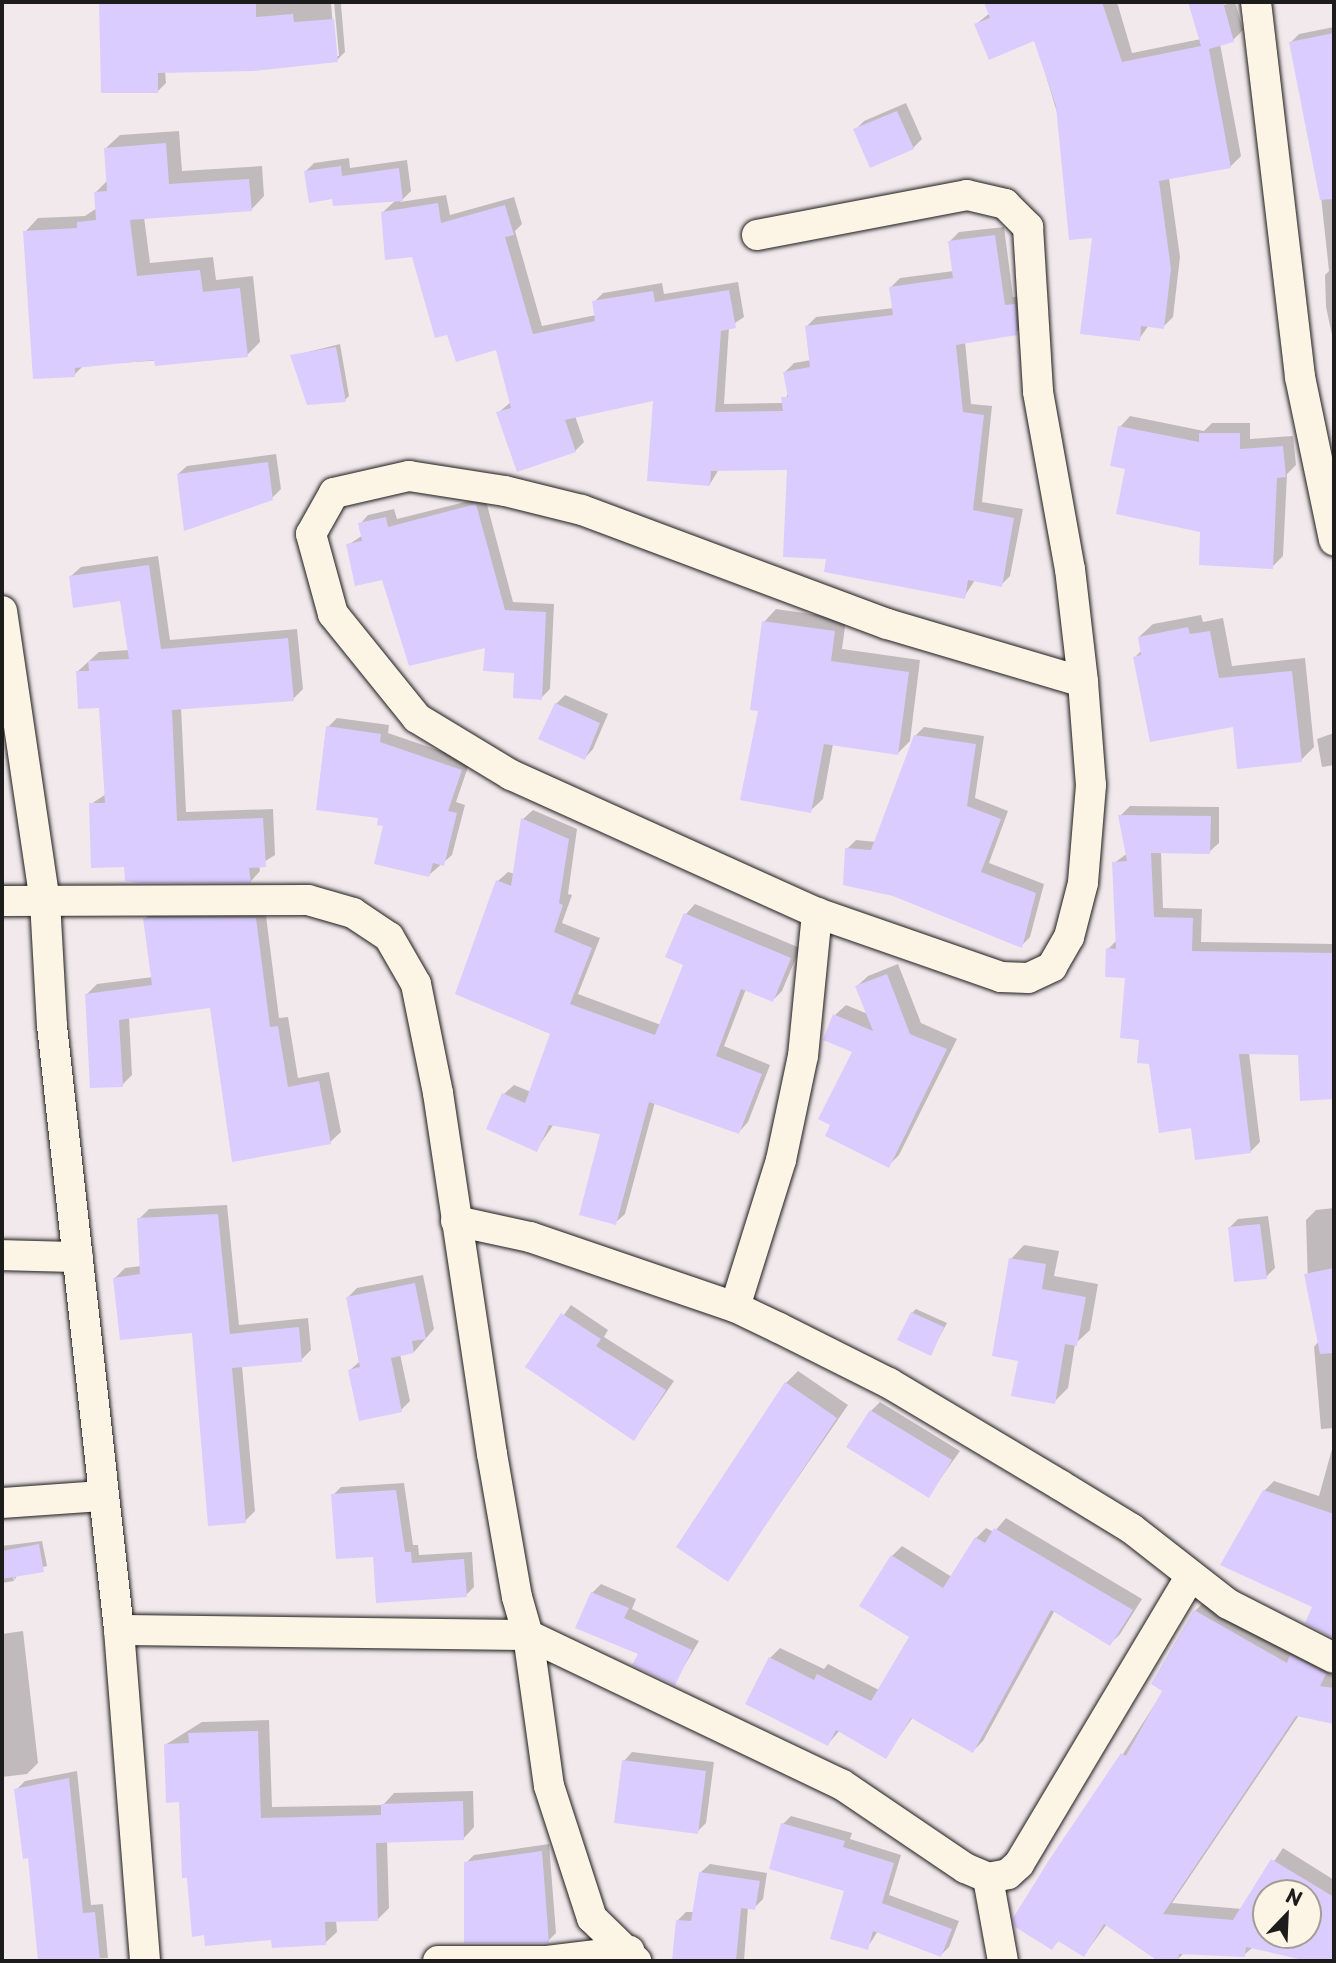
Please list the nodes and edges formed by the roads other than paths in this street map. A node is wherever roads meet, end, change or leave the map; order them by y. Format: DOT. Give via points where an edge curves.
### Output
graph roads {
  1 [pos="1256,2"];
  2 [pos="757,235"];
  3 [pos="1334,540"];
  4 [pos="2,611"];
  5 [pos="1083,682"];
  6 [pos="2,901"];
  7 [pos="45,901"];
  8 [pos="817,913"];
  9 [pos="456,1221"];
  10 [pos="2,1255"];
  11 [pos="78,1257"];
  12 [pos="735,1307"];
  13 [pos="101,1496"];
  14 [pos="2,1503"];
  15 [pos="1191,1576"];
  16 [pos="119,1630"];
  17 [pos="528,1635"];
  18 [pos="1334,1658"];
  19 [pos="988,1878"];
  20 [pos="633,1956"];
  21 [pos="145,1961"];
  22 [pos="438,1961"];
  23 [pos="1003,1961"];
  1 -- 3 [label="street" via="1300,377"];
  2 -- 5 [label="street" via="967,195 1006,204 1028,228 1038,392 1070,569"];
  4 -- 7 [label="street"];
  5 -- 8 [label="street" via="1091,785 1083,883 1069,937 1052,967 1028,978 1002,977"];
  5 -- 8 [label="street" via="887,624 582,510 505,491 409,476 334,493 310,534 333,614 417,718 511,775"];
  6 -- 7 [label="street"];
  7 -- 9 [label="street" via="308,900 352,913 389,937 416,985 438,1093"];
  7 -- 11 [label="street" via="52,1026"];
  8 -- 12 [label="street" via="800,1069 781,1160"];
  9 -- 12 [label="street" via="530,1237"];
  9 -- 17 [label="street" via="498,1493"];
  10 -- 11 [label="street"];
  11 -- 13 [label="street"];
  12 -- 15 [label="street" via="890,1383 1132,1529"];
  13 -- 14 [label="street"];
  13 -- 16 [label="street"];
  15 -- 18 [label="street" via="1228,1604"];
  15 -- 19 [label="street" via="1018,1864 1008,1874"];
  16 -- 17 [label="street"];
  16 -- 21 [label="street"];
  17 -- 19 [label="street" via="841,1784 965,1868"];
  17 -- 20 [label="street" via="553,1799 592,1919"];
  19 -- 23 [label="street"];
  20 -- 22 [label="street"];
}
